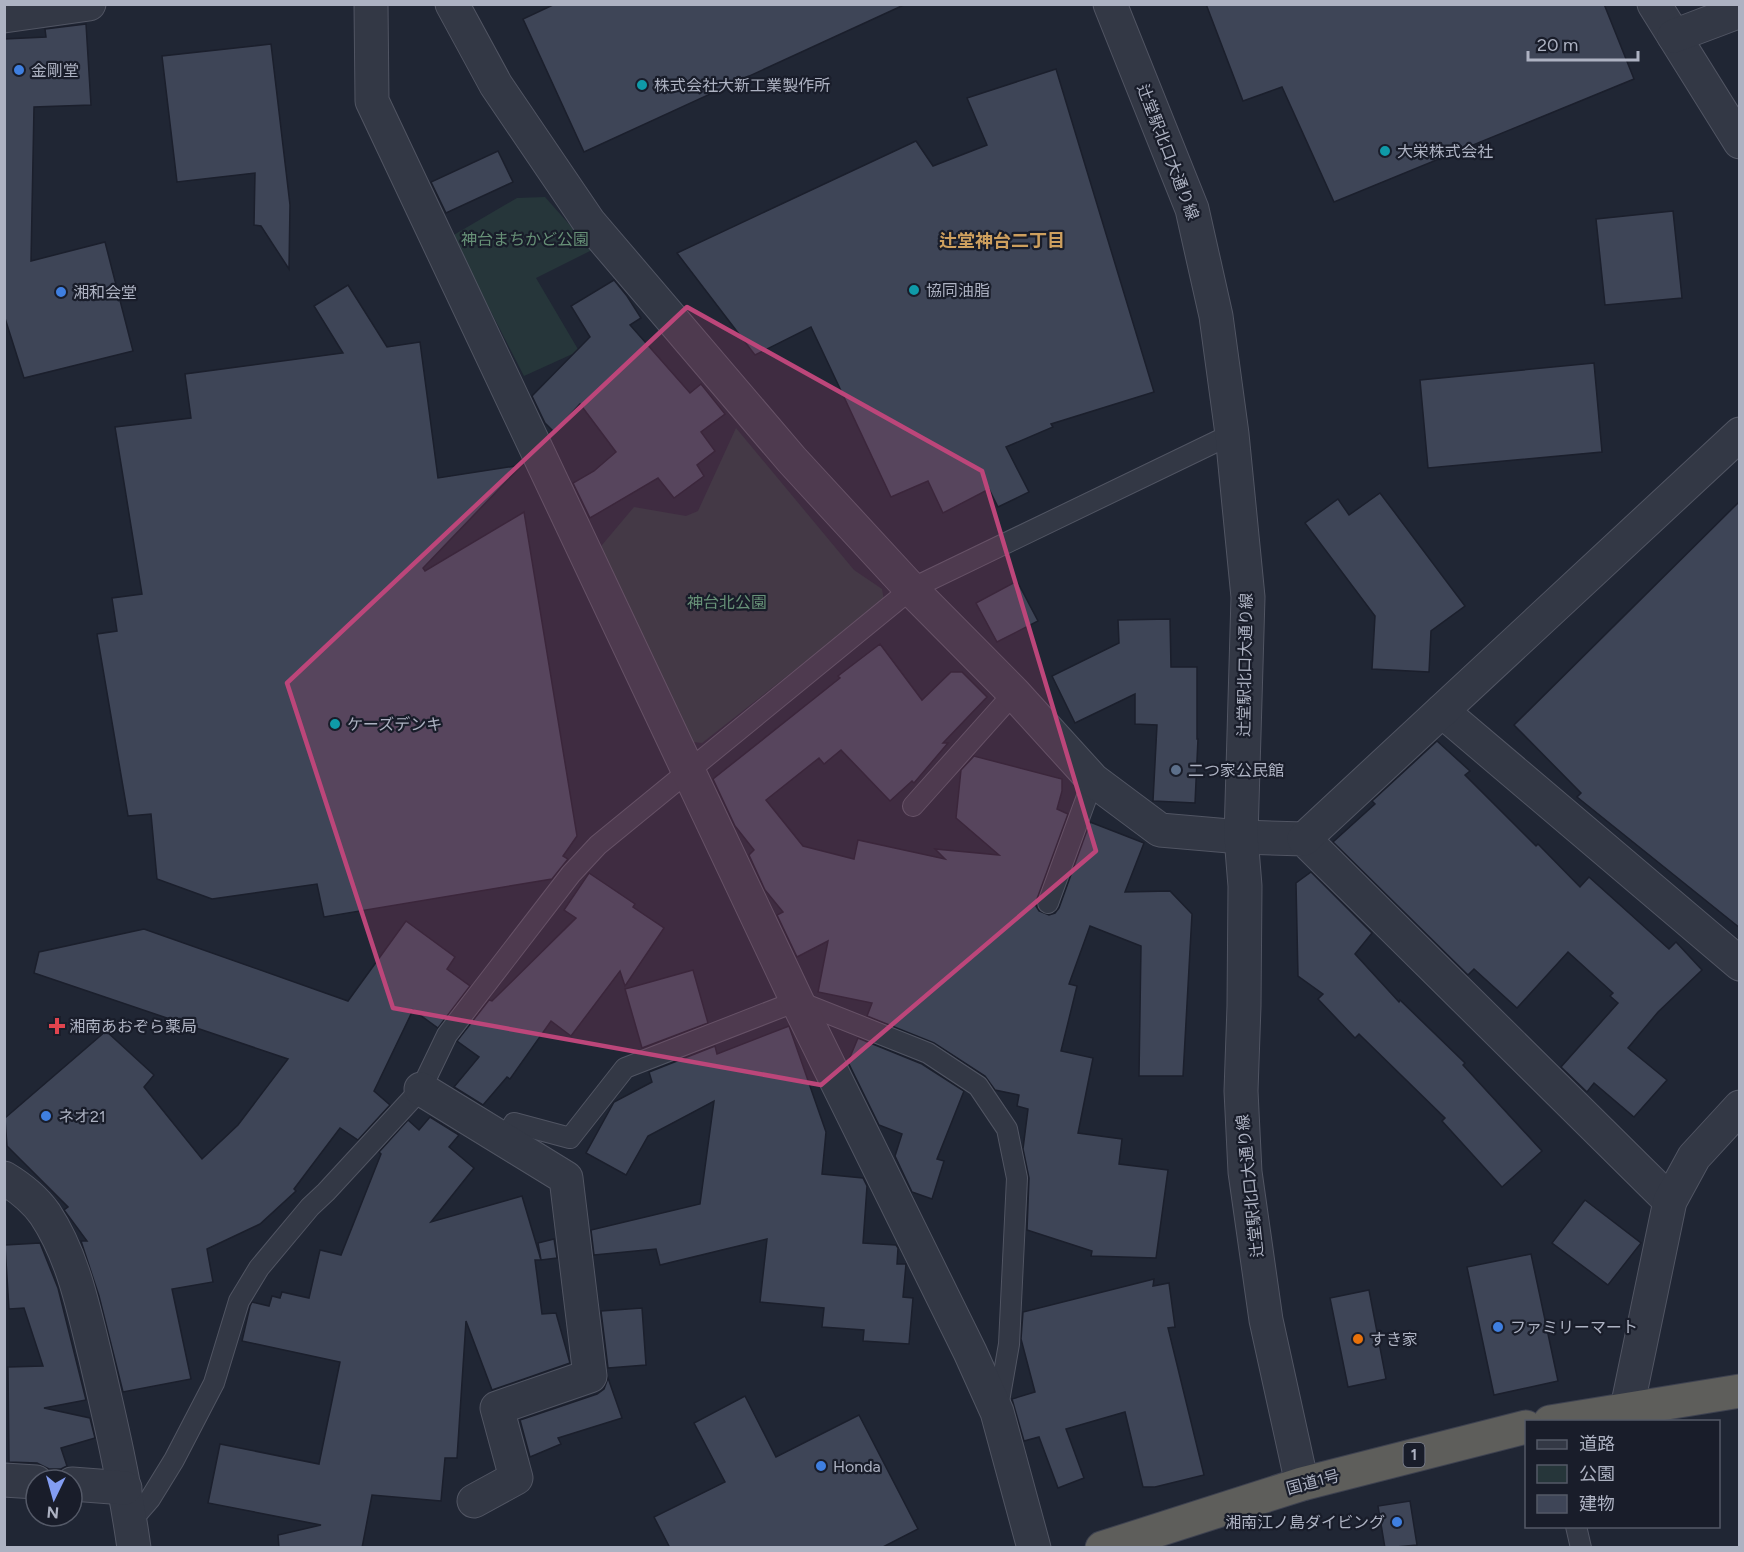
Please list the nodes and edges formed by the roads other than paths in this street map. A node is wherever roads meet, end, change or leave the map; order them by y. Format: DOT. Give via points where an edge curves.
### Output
graph roads {
  1 [pos="89,4"];
  2 [pos="371,4"];
  3 [pos="452,4"];
  4 [pos="1110,4"];
  5 [pos="1654,4"];
  6 [pos="1740,11"];
  7 [pos="4,16"];
  8 [pos="1674,36"];
  9 [pos="1740,142"];
  10 [pos="1232,434"];
  11 [pos="1740,434"];
  12 [pos="911,589"];
  13 [pos="1014,693"];
  14 [pos="1442,711"];
  15 [pos="688,771"];
  16 [pos="1093,780"];
  17 [pos="913,806"];
  18 [pos="1241,837"];
  19 [pos="1304,838"];
  20 [pos="1048,903"];
  21 [pos="1740,964"];
  22 [pos="797,1001"];
  23 [pos="421,1089"];
  24 [pos="1740,1107"];
  25 [pos="504,1140"];
  26 [pos="4,1178"];
  27 [pos="1670,1201"];
  28 [pos="1740,1391"];
  29 [pos="1627,1408"];
  30 [pos="997,1412"];
  31 [pos="1558,1420"];
  32 [pos="1525,1428"];
  33 [pos="4,1480"];
  34 [pos="24,1481"];
  35 [pos="1302,1484"];
  36 [pos="84,1485"];
  37 [pos="125,1488"];
  38 [pos="474,1501"];
  39 [pos="1576,1528"];
  40 [pos="132,1535"];
  41 [pos="1034,1548"];
  42 [pos="1102,1548"];
  43 [pos="1581,1548"];
  1 -- 7 [label="street"];
  2 -- 15 [label="street" via="372,101"];
  3 -- 12 [label="street" via="496,85 589,222 792,460"];
  4 -- 10 [label="street, 辻堂駅北口大通り線" via="1192,209 1216,316"];
  5 -- 8 [label="street"];
  6 -- 8 [label="street"];
  8 -- 9 [label="street"];
  10 -- 12 [label="lane"];
  10 -- 18 [label="street, 辻堂駅北口大通り線" via="1248,597"];
  11 -- 14 [label="street"];
  12 -- 13 [label="street"];
  12 -- 15 [label="lane"];
  13 -- 16 [label="street"];
  13 -- 17 [label="lane"];
  14 -- 19 [label="street"];
  14 -- 21 [label="street"];
  15 -- 22 [label="street"];
  15 -- 23 [label="lane" via="620,825 571,874 447,1035"];
  16 -- 18 [label="street" via="1160,830"];
  16 -- 20 [label="lane"];
  18 -- 19 [label="street"];
  18 -- 35 [label="street, 辻堂駅北口大通り線" via="1245,886 1240,1090 1245,1173 1266,1320"];
  19 -- 27 [label="street"];
  22 -- 25 [label="lane" via="625,1068 570,1138 514,1123"];
  22 -- 30 [label="street"];
  22 -- 30 [label="lane" via="928,1053 978,1086 1007,1128 1017,1178 1009,1344"];
  23 -- 25 [label="street"];
  23 -- 40 [label="lane" via="310,1207 259,1268 239,1301 214,1383"];
  24 -- 27 [label="street" via="1694,1157"];
  25 -- 38 [label="street" via="566,1178 590,1376 497,1408 516,1478"];
  26 -- 37 [label="street" via="18,1186 44,1213 63,1248 78,1289"];
  27 -- 29 [label="street"];
  28 -- 29 [label="highway"];
  29 -- 31 [label="highway"];
  30 -- 41 [label="street"];
  32 -- 35 [label="highway, 国道1号 / 1"];
  33 -- 34 [label="street"];
  35 -- 42 [label="highway, 国道1号 / 1"];
  36 -- 37 [label="street"];
  37 -- 40 [label="street"];
  39 -- 43 [label="lane"];
}
